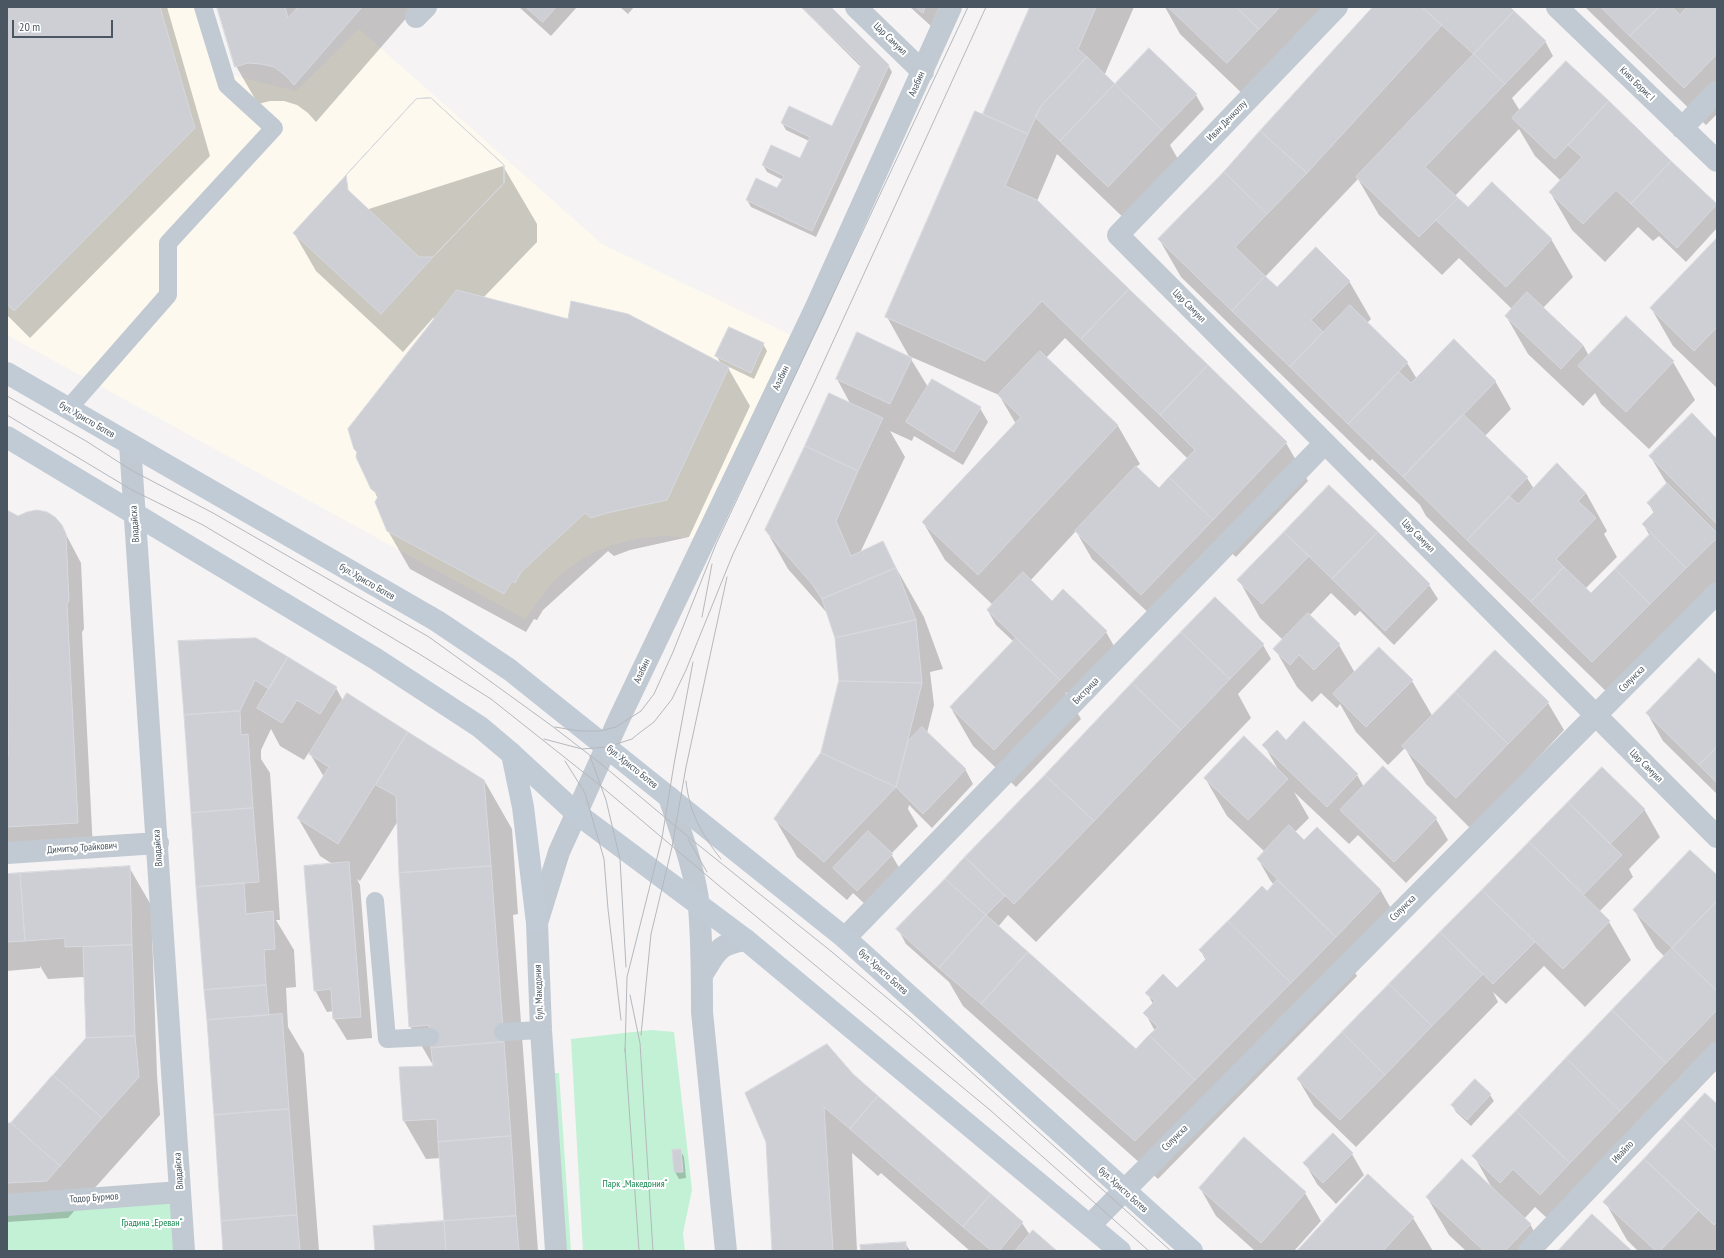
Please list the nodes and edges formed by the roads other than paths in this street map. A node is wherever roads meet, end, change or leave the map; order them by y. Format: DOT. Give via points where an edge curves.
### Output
graph roads {
  1 [pos="203,7"];
  2 [pos="856,7"];
  3 [pos="951,7"];
  4 [pos="1337,7"];
  5 [pos="1556,7"];
  6 [pos="923,72"];
  7 [pos="1717,92"];
  8 [pos="1682,128"];
  9 [pos="1717,161"];
  10 [pos="1118,236"];
  11 [pos="7,373"];
  12 [pos="68,409"];
  13 [pos="7,437"];
  14 [pos="1325,443"];
  15 [pos="130,444"];
  16 [pos="134,514"];
  17 [pos="1717,593"];
  18 [pos="1596,715"];
  19 [pos="607,747"];
  20 [pos="512,754"];
  21 [pos="669,797"];
  22 [pos="576,813"];
  23 [pos="1717,837"];
  24 [pos="158,843"];
  25 [pos="7,853"];
  26 [pos="375,901"];
  27 [pos="699,906"];
  28 [pos="537,923"];
  29 [pos="845,938"];
  30 [pos="746,940"];
  31 [pos="702,975"];
  32 [pos="541,1030"];
  33 [pos="503,1032"];
  34 [pos="430,1037"];
  35 [pos="1717,1053"];
  36 [pos="1123,1190"];
  37 [pos="180,1192"];
  38 [pos="7,1205"];
  39 [pos="1090,1225"];
  40 [pos="184,1251"];
  41 [pos="556,1251"];
  42 [pos="726,1251"];
  43 [pos="1120,1251"];
  44 [pos="1192,1251"];
  45 [pos="1529,1251"];
  1 -- 12 [label="lane" via="227,85 274,128 168,243 168,295"];
  2 -- 6 [label="street, Цар Самуил"];
  3 -- 6 [label="street, Алабин"];
  4 -- 10 [label="street, Иван Денкоглу"];
  5 -- 8 [label="street, Княз Борис I"];
  6 -- 19 [label="street, Алабин" via="815,308"];
  7 -- 8 [label="street"];
  8 -- 9 [label="street, Княз Борис I"];
  10 -- 14 [label="street, Цар Самуил"];
  11 -- 12 [label="main road, бул. Христо Ботев"];
  12 -- 15 [label="main road, бул. Христо Ботев"];
  13 -- 16 [label="main road"];
  14 -- 18 [label="street, Цар Самуил"];
  14 -- 29 [label="street, Бистрица"];
  15 -- 16 [label="street, Владайска"];
  15 -- 19 [label="main road, бул. Христо Ботев" via="437,621 510,670"];
  16 -- 20 [label="main road" via="376,659 480,728"];
  16 -- 24 [label="street, Владайска"];
  17 -- 18 [label="street, Солунска"];
  18 -- 23 [label="street, Цар Самуил"];
  18 -- 36 [label="street, Солунска"];
  19 -- 21 [label="main road, бул. Христо Ботев"];
  19 -- 22 [label="street, бул. Македония"];
  20 -- 22 [label="main road"];
  20 -- 28 [label="main road" via="523,807"];
  21 -- 27 [label="street" via="690,860"];
  21 -- 29 [label="main road, бул. Христо Ботев"];
  22 -- 27 [label="main road"];
  22 -- 28 [label="street, бул. Македония" via="559,852"];
  24 -- 25 [label="street, Димитър Трайкович"];
  24 -- 37 [label="street, Владайска"];
  26 -- 34 [label="lane" via="388,1039"];
  27 -- 30 [label="main road"];
  27 -- 31 [label="street"];
  28 -- 32 [label="street, бул. Македония"];
  29 -- 36 [label="main road, бул. Христо Ботев"];
  30 -- 31 [label="street" via="730,942 722,947"];
  30 -- 39 [label="main road"];
  31 -- 42 [label="street" via="702,1012"];
  32 -- 33 [label="lane"];
  32 -- 41 [label="street, бул. Македония"];
  35 -- 45 [label="street, Ивайло"];
  36 -- 39 [label="street, Солунска"];
  36 -- 44 [label="main road, бул. Христо Ботев"];
  37 -- 38 [label="street, Тодор Бурмов"];
  37 -- 40 [label="street, Владайска"];
  39 -- 43 [label="main road"];
}
